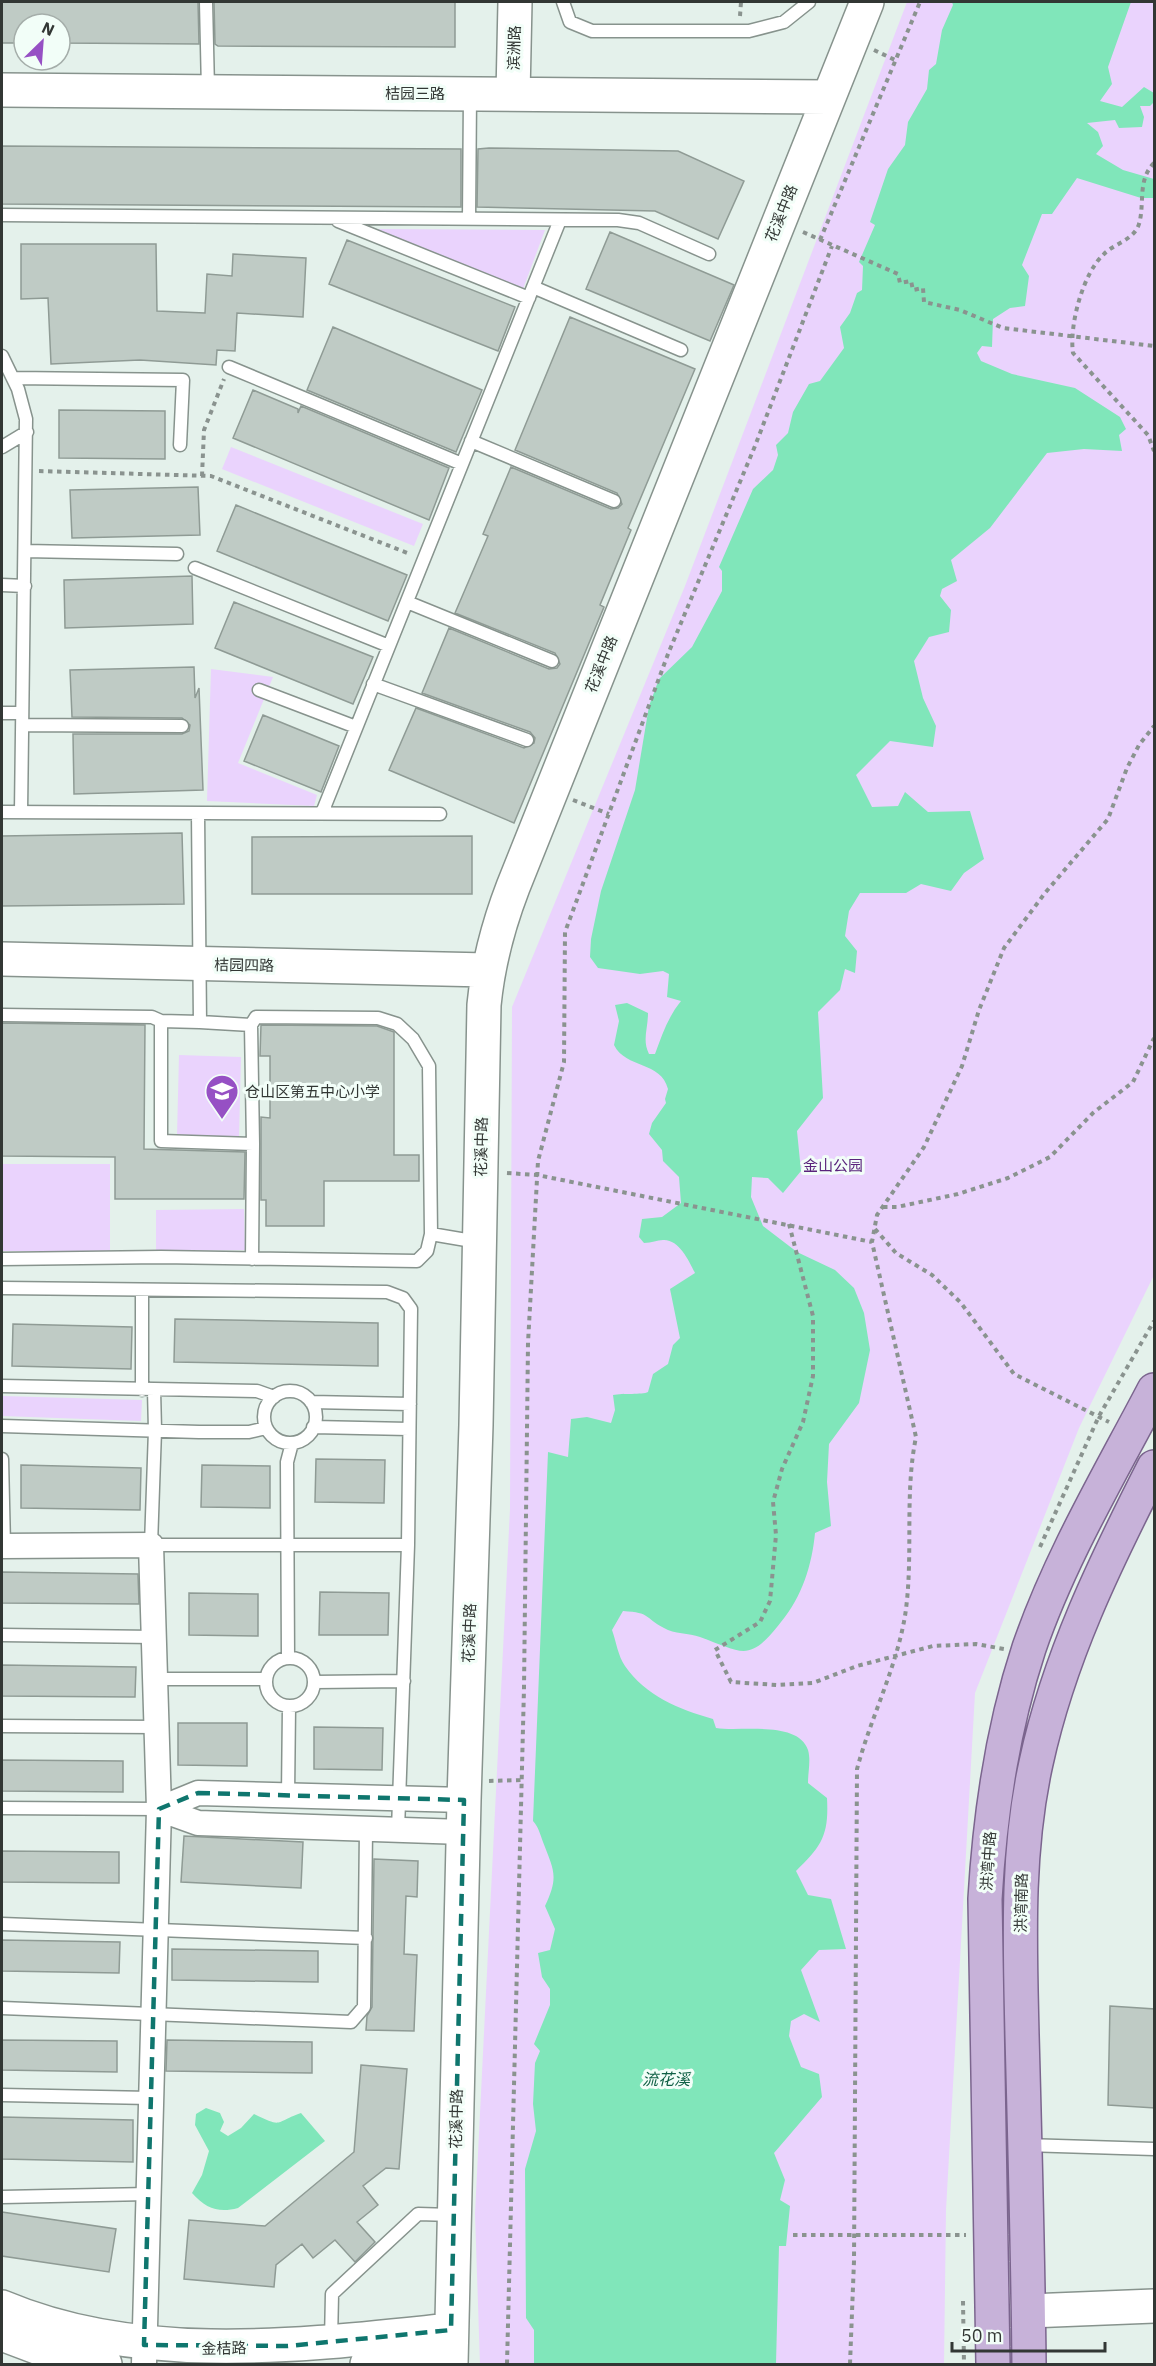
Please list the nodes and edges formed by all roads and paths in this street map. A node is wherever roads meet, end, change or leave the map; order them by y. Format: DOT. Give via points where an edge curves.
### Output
graph roads {
  1 [pos="206,2"];
  2 [pos="515,2"];
  3 [pos="563,2"];
  4 [pos="809,2"];
  5 [pos="867,2"];
  6 [pos="920,2"];
  7 [pos="2,90"];
  8 [pos="208,92"];
  9 [pos="470,94"];
  10 [pos="513,94"];
  11 [pos="828,97"];
  12 [pos="1153,164"];
  13 [pos="2,215"];
  14 [pos="331,218"];
  15 [pos="469,219"];
  16 [pos="560,220"];
  17 [pos="832,246"];
  18 [pos="709,254"];
  19 [pos="531,292"];
  20 [pos="1070,336"];
  21 [pos="1155,346"];
  22 [pos="681,350"];
  23 [pos="2,356"];
  24 [pos="229,367"];
  25 [pos="14,378"];
  26 [pos="27,432"];
  27 [pos="471,441"];
  28 [pos="180,445"];
  29 [pos="2,447"];
  30 [pos="1155,451"];
  31 [pos="462,464"];
  32 [pos="26,470"];
  33 [pos="202,476"];
  34 [pos="614,501"];
  35 [pos="25,551"];
  36 [pos="177,554"];
  37 [pos="424,559"];
  38 [pos="195,568"];
  39 [pos="2,585"];
  40 [pos="25,586"];
  41 [pos="407,602"];
  42 [pos="389,646"];
  43 [pos="552,661"];
  44 [pos="374,684"];
  45 [pos="259,690"];
  46 [pos="2,713"];
  47 [pos="22,719"];
  48 [pos="182,726"];
  49 [pos="1155,726"];
  50 [pos="356,727"];
  51 [pos="527,740"];
  52 [pos="551,790"];
  53 [pos="2,812"];
  54 [pos="21,812"];
  55 [pos="198,813"];
  56 [pos="322,813"];
  57 [pos="440,814"];
  58 [pos="609,814"];
  59 [pos="2,959"];
  60 [pos="200,963"];
  61 [pos="487,970"];
  62 [pos="2,1016"];
  63 [pos="161,1021"];
  64 [pos="200,1022"];
  65 [pos="251,1024"];
  66 [pos="1155,1038"];
  67 [pos="253,1144"];
  68 [pos="481,1170"];
  69 [pos="537,1175"];
  70 [pos="883,1207"];
  71 [pos="789,1224"];
  72 [pos="874,1228"];
  73 [pos="431,1234"];
  74 [pos="479,1242"];
  75 [pos="872,1242"];
  76 [pos="252,1258"];
  77 [pos="2,1259"];
  78 [pos="2,1288"];
  79 [pos="142,1290"];
  80 [pos="2,1386"];
  81 [pos="148,1390"];
  82 [pos="1155,1390"];
  83 [pos="274,1397"];
  84 [pos="310,1402"];
  85 [pos="410,1404"];
  86 [pos="2,1426"];
  87 [pos="313,1427"];
  88 [pos="266,1428"];
  89 [pos="410,1429"];
  90 [pos="155,1430"];
  91 [pos="1131,1435"];
  92 [pos="292,1443"];
  93 [pos="2,1459"];
  94 [pos="1155,1467"];
  95 [pos="151,1545"];
  96 [pos="287,1545"];
  97 [pos="408,1545"];
  98 [pos="3,1546"];
  99 [pos="2,1635"];
  100 [pos="154,1637"];
  101 [pos="1003,1648"];
  102 [pos="288,1658"];
  103 [pos="896,1658"];
  104 [pos="155,1679"];
  105 [pos="266,1679"];
  106 [pos="404,1681"];
  107 [pos="315,1682"];
  108 [pos="289,1707"];
  109 [pos="2,1726"];
  110 [pos="157,1726"];
  111 [pos="288,1796"];
  112 [pos="399,1798"];
  113 [pos="464,1800"];
  114 [pos="2,1808"];
  115 [pos="159,1809"];
  116 [pos="366,1829"];
  117 [pos="398,1830"];
  118 [pos="463,1832"];
  119 [pos="2,1924"];
  120 [pos="155,1929"];
  121 [pos="366,1938"];
  122 [pos="2,2008"];
  123 [pos="152,2014"];
  124 [pos="2,2095"];
  125 [pos="150,2098"];
  126 [pos="1024,2145"];
  127 [pos="1155,2149"];
  128 [pos="148,2194"];
  129 [pos="2,2197"];
  130 [pos="453,2215"];
  131 [pos="793,2235"];
  132 [pos="965,2235"];
  133 [pos="854,2237"];
  134 [pos="1155,2306"];
  135 [pos="2,2307"];
  136 [pos="1029,2311"];
  137 [pos="2,2334"];
  138 [pos="331,2342"];
  139 [pos="451,2351"];
  140 [pos="144,2354"];
  141 [pos="105,2364"];
  142 [pos="367,2364"];
  143 [pos="507,2364"];
  144 [pos="850,2364"];
  145 [pos="993,2364"];
  146 [pos="1029,2364"];
  1 -- 8 [label="lane"];
  2 -- 10 [label="street, 滨洲路"];
  3 -- 4 [label="lane" via="570,22 592,32 749,31 784,22"];
  5 -- 11 [label="street, 花溪中路"];
  6 -- 17 [label="path" via="820,240"];
  7 -- 8 [label="street, 桔园三路"];
  8 -- 9 [label="street, 桔园三路"];
  9 -- 10 [label="street, 桔园三路"];
  9 -- 15 [label="lane"];
  10 -- 11 [label="street, 桔园三路"];
  11 -- 52 [label="street, 花溪中路"];
  12 -- 20 [label="path" via="1143,184 1139,224 1134,234 1096,263 1079,301"];
  13 -- 14 [label="lane"];
  14 -- 15 [label="lane"];
  14 -- 19 [label="lane"];
  15 -- 16 [label="lane"];
  16 -- 18 [label="lane" via="639,223"];
  16 -- 19 [label="lane"];
  17 -- 20 [label="path" via="898,274 900,283 911,281 913,290 923,288 924,302 960,310 1003,328"];
  17 -- 58 [label="path" via="755,446 668,654"];
  19 -- 22 [label="lane"];
  19 -- 27 [label="lane"];
  20 -- 21 [label="path"];
  20 -- 30 [label="path" via="1072,353 1149,435"];
  23 -- 25 [label="lane"];
  24 -- 31 [label="lane"];
  24 -- 33 [label="path" via="204,430"];
  25 -- 26 [label="lane" via="23,402"];
  25 -- 28 [label="lane" via="183,380"];
  26 -- 29 [label="lane"];
  26 -- 32 [label="lane"];
  27 -- 31 [label="lane"];
  27 -- 34 [label="lane"];
  31 -- 37 [label="lane"];
  32 -- 33 [label="path"];
  32 -- 35 [label="lane"];
  33 -- 37 [label="path" via="212,476"];
  35 -- 36 [label="lane"];
  35 -- 40 [label="lane"];
  37 -- 41 [label="lane"];
  38 -- 42 [label="lane"];
  39 -- 40 [label="lane"];
  40 -- 47 [label="lane"];
  41 -- 42 [label="lane"];
  41 -- 43 [label="lane"];
  42 -- 44 [label="lane"];
  44 -- 50 [label="lane"];
  44 -- 51 [label="lane"];
  45 -- 50 [label="lane"];
  46 -- 47 [label="lane"];
  47 -- 48 [label="lane"];
  47 -- 54 [label="lane"];
  49 -- 70 [label="path" via="1127,768 1108,819 1004,948 962,1066 934,1128"];
  50 -- 56 [label="lane"];
  52 -- 58 [label="path"];
  52 -- 61 [label="street, 花溪中路" via="505,908"];
  53 -- 54 [label="lane"];
  54 -- 55 [label="lane"];
  55 -- 56 [label="lane"];
  55 -- 60 [label="lane"];
  56 -- 57 [label="lane"];
  58 -- 69 [label="path" via="565,932 564,1062"];
  59 -- 60 [label="street, 桔园四路"];
  60 -- 61 [label="street, 桔园四路"];
  60 -- 64 [label="lane"];
  61 -- 68 [label="street, 花溪中路"];
  62 -- 63 [label="lane" via="152,1017"];
  63 -- 64 [label="lane"];
  63 -- 67 [label="lane" via="160,1141"];
  64 -- 65 [label="lane"];
  65 -- 67 [label="lane"];
  65 -- 73 [label="lane" via="256,1017 378,1018 397,1024 413,1039 429,1066"];
  66 -- 70 [label="path" via="1133,1082 1093,1113 1050,1157 1008,1178 958,1194"];
  67 -- 76 [label="lane"];
  68 -- 69 [label="path"];
  68 -- 74 [label="street, 花溪中路"];
  69 -- 71 [label="path"];
  69 -- 143 [label="path" via="528,1343 524,1688"];
  70 -- 72 [label="path"];
  71 -- 75 [label="path"];
  71 -- 103 [label="path" via="813,1316 813,1376 803,1422 782,1469 773,1502 776,1535 770,1601 760,1622 715,1650 731,1682 777,1685 813,1683 857,1666"];
  72 -- 75 [label="path"];
  72 -- 91 [label="path" via="896,1253 932,1275 961,1303 1014,1374"];
  73 -- 74 [label="lane"];
  73 -- 76 [label="lane" via="428,1251 417,1261"];
  74 -- 113 [label="street, 花溪中路"];
  75 -- 103 [label="path" via="916,1437 911,1463 905,1613"];
  76 -- 77 [label="lane"];
  78 -- 79 [label="lane"];
  79 -- 81 [label="lane"];
  79 -- 85 [label="lane" via="387,1292 403,1298 411,1309"];
  80 -- 81 [label="lane"];
  81 -- 83 [label="lane" via="257,1390"];
  81 -- 90 [label="lane"];
  82 -- 91 [label="main road, 洪湾中路"];
  83 -- 84 [label="lane" via="296,1392"];
  83 -- 88 [label="lane" via="264,1415"];
  84 -- 85 [label="lane"];
  84 -- 87 [label="lane" via="315,1415"];
  85 -- 89 [label="lane"];
  86 -- 90 [label="lane"];
  87 -- 89 [label="lane"];
  87 -- 92 [label="lane" via="307,1437"];
  88 -- 90 [label="lane" via="249,1432"];
  88 -- 92 [label="lane" via="275,1438"];
  89 -- 97 [label="lane"];
  90 -- 95 [label="lane"];
  91 -- 145 [label="main road, 洪湾中路" via="1065,1562 1030,1647 1004,1738 995,1789 985,1899"];
  92 -- 96 [label="lane" via="287,1462"];
  93 -- 98 [label="lane"];
  94 -- 126 [label="main road, 洪湾南路" via="1106,1560 1060,1672 1026,1814 1020,1912"];
  95 -- 96 [label="lane"];
  95 -- 98 [label="street"];
  95 -- 100 [label="street"];
  96 -- 97 [label="lane"];
  96 -- 102 [label="lane"];
  97 -- 106 [label="lane"];
  99 -- 100 [label="lane"];
  100 -- 104 [label="street"];
  101 -- 103 [label="path" via="976,1644 933,1646"];
  102 -- 105 [label="lane" via="273,1664"];
  102 -- 107 [label="lane" via="309,1667"];
  103 -- 133 [label="path" via="857,1769"];
  104 -- 105 [label="lane"];
  104 -- 110 [label="street"];
  105 -- 108 [label="lane" via="269,1695"];
  106 -- 107 [label="lane"];
  106 -- 112 [label="lane"];
  107 -- 108 [label="lane" via="310,1697"];
  108 -- 111 [label="lane"];
  109 -- 110 [label="lane"];
  110 -- 115 [label="street"];
  111 -- 112 [label="street"];
  111 -- 115 [label="street" via="198,1793"];
  112 -- 113 [label="street"];
  112 -- 117 [label="lane"];
  113 -- 118 [label="street, 花溪中路"];
  114 -- 115 [label="lane"];
  115 -- 116 [label="street" via="198,1823"];
  115 -- 120 [label="street"];
  116 -- 117 [label="street"];
  116 -- 121 [label="lane"];
  117 -- 118 [label="street"];
  118 -- 130 [label="street, 花溪中路"];
  119 -- 120 [label="lane"];
  120 -- 121 [label="lane"];
  120 -- 123 [label="street"];
  121 -- 123 [label="lane" via="364,2007 351,2022"];
  122 -- 123 [label="lane"];
  123 -- 125 [label="street"];
  124 -- 125 [label="lane"];
  125 -- 128 [label="street"];
  126 -- 127 [label="lane"];
  126 -- 136 [label="main road, 洪湾南路"];
  128 -- 129 [label="lane"];
  128 -- 140 [label="street"];
  130 -- 138 [label="lane" via="418,2214 332,2294"];
  130 -- 139 [label="street, 花溪中路"];
  131 -- 133 [label="path"];
  132 -- 133 [label="path"];
  133 -- 144 [label="path"];
  134 -- 136 [label="street"];
  135 -- 140 [label="street, 金桔路"];
  136 -- 146 [label="main road, 洪湾南路"];
  137 -- 141 [label="street" via="60,2355"];
  138 -- 139 [label="street, 金桔路"];
  138 -- 140 [label="street, 金桔路"];
  139 -- 142 [label="street"];
}
